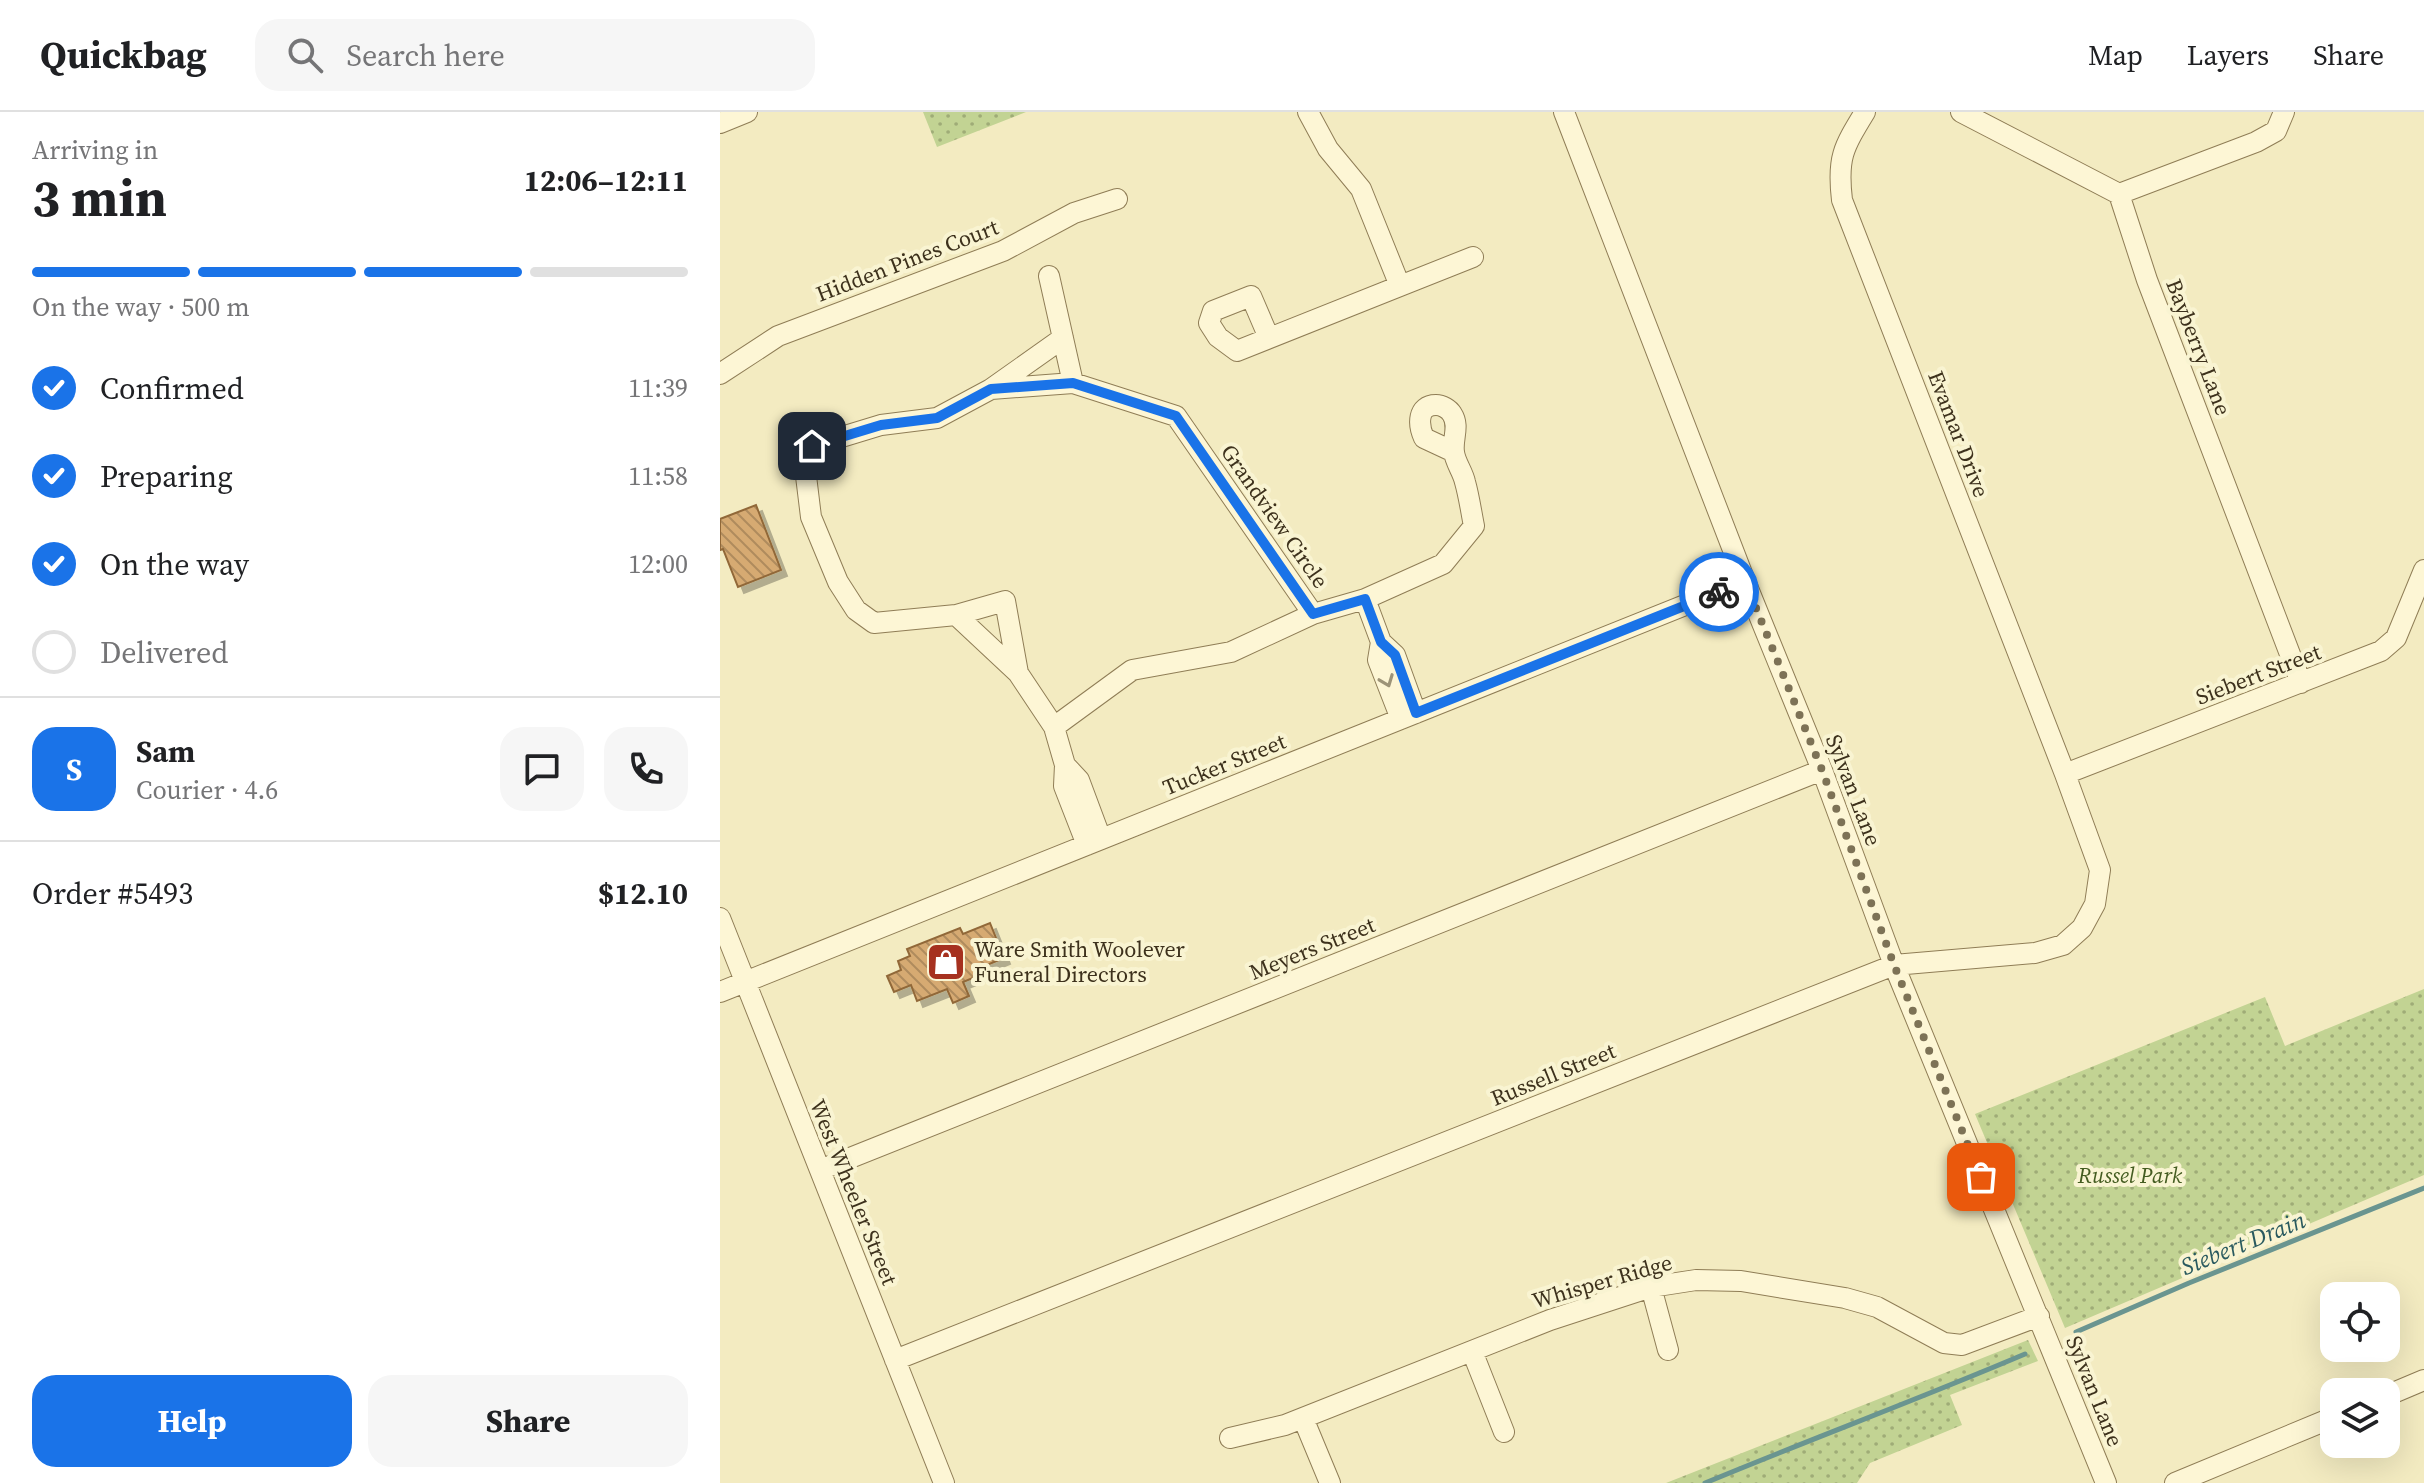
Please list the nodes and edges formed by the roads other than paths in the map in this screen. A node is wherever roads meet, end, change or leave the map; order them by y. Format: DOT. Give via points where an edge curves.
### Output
graph roads {
  1 [pos="747,112"];
  2 [pos="1308,112"];
  3 [pos="1564,112"];
  4 [pos="1865,112"];
  5 [pos="1961,112"];
  6 [pos="2284,112"];
  7 [pos="720,123"];
  8 [pos="2119,194"];
  9 [pos="1117,199"];
  10 [pos="1473,257"];
  11 [pos="1049,276"];
  12 [pos="1400,286"];
  13 [pos="1063,338"];
  14 [pos="1269,338"];
  15 [pos="720,374"];
  16 [pos="1073,383"];
  17 [pos="991,389"];
  18 [pos="1454,452"];
  19 [pos="2424,570"];
  20 [pos="1745,581"];
  21 [pos="1365,599"];
  22 [pos="1313,614"];
  23 [pos="956,615"];
  24 [pos="1018,673"];
  25 [pos="2301,683"];
  26 [pos="1409,716"];
  27 [pos="1054,727"];
  28 [pos="1822,770"];
  29 [pos="2065,774"];
  30 [pos="1094,842"];
  31 [pos="720,918"];
  32 [pos="1894,965"];
  33 [pos="746,981"];
  34 [pos="720,992"];
  35 [pos="820,1170"];
  36 [pos="1651,1287"];
  37 [pos="2039,1316"];
  38 [pos="1668,1350"];
  39 [pos="1472,1351"];
  40 [pos="895,1360"];
  41 [pos="2424,1380"];
  42 [pos="2400,1390"];
  43 [pos="1303,1418"];
  44 [pos="2320,1423"];
  45 [pos="1504,1432"];
  46 [pos="1230,1438"];
  47 [pos="944,1483"];
  48 [pos="1330,1483"];
  49 [pos="2106,1483"];
  50 [pos="2175,1483"];
  1 -- 7 [label="street"];
  2 -- 12 [label="street" via="1328,149 1361,189"];
  3 -- 20 [label="street, Sylvan Lane"];
  4 -- 29 [label="street, Evamar Drive" via="1846,143 1839,172 1842,200"];
  5 -- 8 [label="street"];
  6 -- 8 [label="street" via="2276,131 2256,142"];
  8 -- 25 [label="street, Bayberry Lane"];
  9 -- 15 [label="street, Hidden Pines Court" via="1074,213 1003,251 778,336"];
  10 -- 12 [label="street"];
  11 -- 13 [label="street"];
  12 -- 14 [label="street"];
  13 -- 16 [label="street"];
  13 -- 17 [label="street, Grandview Circle"];
  16 -- 17 [label="street, Grandview Circle"];
  16 -- 22 [label="street, Grandview Circle" via="1176,416"];
  17 -- 23 [label="street, Grandview Circle" via="937,418 881,425 812,446 806,476 811,517 838,582 856,610 874,623"];
  18 -- 21 [label="street" via="1474,526 1443,564"];
  19 -- 25 [label="street, Siebert Street" via="2396,638 2381,651"];
  20 -- 26 [label="street, Tucker Street"];
  20 -- 28 [label="street, Sylvan Lane"];
  21 -- 22 [label="street"];
  21 -- 26 [label="street" via="1381,642 1378,660"];
  22 -- 27 [label="street, Grandview Circle" via="1231,652 1132,670"];
  23 -- 24 [label="street"];
  23 -- 24 [label="street" via="1005,601"];
  24 -- 27 [label="street"];
  25 -- 29 [label="street, Siebert Street"];
  26 -- 30 [label="street, Tucker Street"];
  27 -- 30 [label="street" via="1065,765 1064,786"];
  28 -- 32 [label="street, Sylvan Lane"];
  28 -- 35 [label="street, Meyers Street"];
  29 -- 32 [label="street, Russell Street" via="2100,870 2095,904 2082,928 2063,945 2035,953"];
  30 -- 33 [label="street, Tucker Street"];
  31 -- 33 [label="street, West Wheeler Street"];
  32 -- 37 [label="street, Sylvan Lane"];
  32 -- 40 [label="street, Russell Street"];
  33 -- 34 [label="street, Tucker Street"];
  33 -- 35 [label="street, West Wheeler Street"];
  35 -- 40 [label="street, West Wheeler Street"];
  36 -- 37 [label="street, Whisper Ridge" via="1741,1281 1813,1292 1877,1307 1944,1343 1962,1345"];
  36 -- 38 [label="street"];
  36 -- 39 [label="street, Whisper Ridge"];
  37 -- 49 [label="street, Sylvan Lane"];
  39 -- 43 [label="street, Whisper Ridge"];
  39 -- 45 [label="street"];
  40 -- 47 [label="street, West Wheeler Street"];
  41 -- 42 [label="street"];
  43 -- 46 [label="street, Whisper Ridge"];
  43 -- 48 [label="street"];
  44 -- 50 [label="street"];
}
